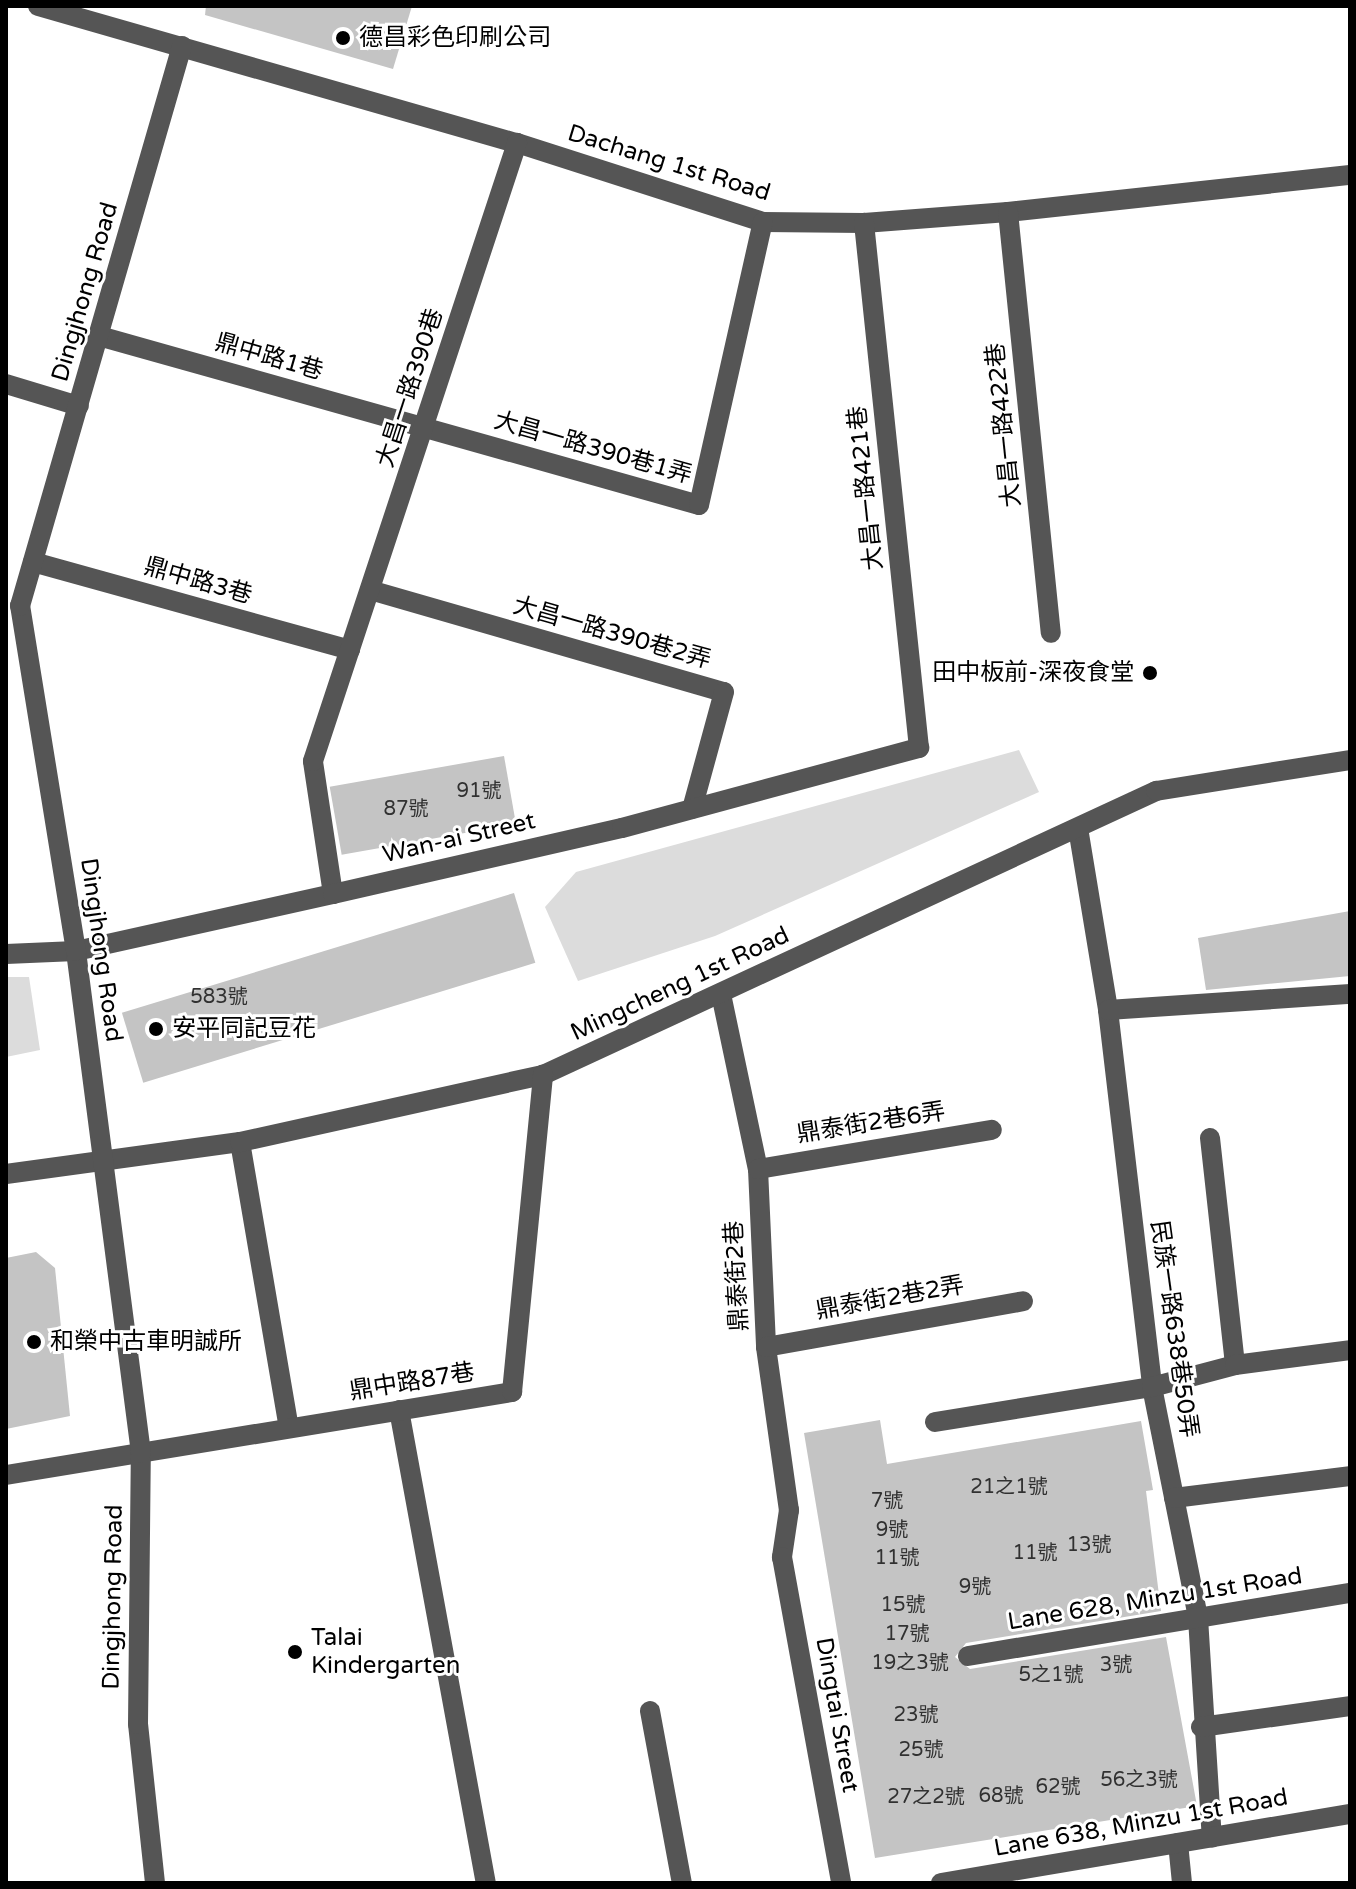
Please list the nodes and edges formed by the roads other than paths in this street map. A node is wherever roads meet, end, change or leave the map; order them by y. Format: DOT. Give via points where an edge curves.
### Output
graph roads {
  1 [pos="38,6"];
  2 [pos="182,46"];
  3 [pos="517,143"];
  4 [pos="1350,175"];
  5 [pos="1008,212"];
  6 [pos="763,222"];
  7 [pos="864,223"];
  8 [pos="99,336"];
  9 [pos="6,384"];
  10 [pos="79,406"];
  11 [pos="425,427"];
  12 [pos="33,562"];
  13 [pos="370,590"];
  14 [pos="1051,633"];
  15 [pos="15,634"];
  16 [pos="350,650"];
  17 [pos="919,748"];
  18 [pos="1350,760"];
  19 [pos="692,809"];
  20 [pos="1078,828"];
  21 [pos="333,894"];
  22 [pos="76,951"];
  23 [pos="6,954"];
  24 [pos="721,994"];
  25 [pos="1350,994"];
  26 [pos="1108,1010"];
  27 [pos="543,1075"];
  28 [pos="992,1130"];
  29 [pos="1210,1138"];
  30 [pos="240,1142"];
  31 [pos="103,1159"];
  32 [pos="758,1169"];
  33 [pos="6,1174"];
  34 [pos="1023,1301"];
  35 [pos="766,1347"];
  36 [pos="1350,1350"];
  37 [pos="1235,1365"];
  38 [pos="1152,1387"];
  39 [pos="399,1410"];
  40 [pos="935,1422"];
  41 [pos="289,1428"];
  42 [pos="141,1453"];
  43 [pos="6,1475"];
  44 [pos="1350,1476"];
  45 [pos="1174,1498"];
  46 [pos="782,1557"];
  47 [pos="1350,1593"];
  48 [pos="1198,1618"];
  49 [pos="968,1656"];
  50 [pos="1350,1706"];
  51 [pos="650,1711"];
  52 [pos="1201,1727"];
  53 [pos="1350,1814"];
  54 [pos="1212,1838"];
  55 [pos="1178,1843"];
  56 [pos="990,1879"];
  57 [pos="155,1883"];
  58 [pos="486,1883"];
  59 [pos="682,1883"];
  60 [pos="841,1883"];
  61 [pos="941,1883"];
  62 [pos="1182,1883"];
  1 -- 2 [label="street, Dachang 1st Road"];
  2 -- 3 [label="street, Dachang 1st Road"];
  2 -- 8 [label="street, Dingjhong Road"];
  3 -- 6 [label="street, Dachang 1st Road"];
  3 -- 11 [label="street, 大昌一路390巷"];
  4 -- 5 [label="street, Dachang 1st Road"];
  5 -- 7 [label="street, Dachang 1st Road"];
  5 -- 14 [label="street, 大昌一路422巷"];
  6 -- 7 [label="street, Dachang 1st Road"];
  6 -- 11 [label="street, 大昌一路390巷1弄" via="699,505"];
  7 -- 17 [label="street, 大昌一路421巷"];
  8 -- 10 [label="street, Dingjhong Road"];
  8 -- 11 [label="street, 鼎中路1巷"];
  9 -- 10 [label="street"];
  10 -- 12 [label="street, Dingjhong Road"];
  11 -- 13 [label="street, 大昌一路390巷"];
  12 -- 15 [label="street, Dingjhong Road"];
  12 -- 16 [label="street, 鼎中路3巷"];
  13 -- 16 [label="street, 大昌一路390巷"];
  13 -- 19 [label="street, 大昌一路390巷2弄" via="724,692"];
  15 -- 22 [label="street, Dingjhong Road"];
  16 -- 21 [label="street, 大昌一路390巷" via="313,761"];
  17 -- 19 [label="street, Wan-ai Street"];
  18 -- 20 [label="street, Mingcheng 1st Road" via="1156,791"];
  19 -- 21 [label="street, Wan-ai Street"];
  20 -- 24 [label="street, Mingcheng 1st Road"];
  20 -- 26 [label="street, 民族一路638巷50弄"];
  21 -- 22 [label="street, Wan-ai Street"];
  22 -- 23 [label="street, Wan-ai Street"];
  22 -- 31 [label="street, Dingjhong Road"];
  24 -- 27 [label="street, Mingcheng 1st Road"];
  24 -- 32 [label="street, 鼎泰街2巷"];
  25 -- 26 [label="street"];
  26 -- 38 [label="street, 民族一路638巷50弄"];
  27 -- 30 [label="street, Mingcheng 1st Road"];
  27 -- 39 [label="street, 鼎中路87巷" via="512,1392"];
  28 -- 32 [label="street, 鼎泰街2巷6弄"];
  29 -- 37 [label="street"];
  30 -- 31 [label="street, Mingcheng 1st Road"];
  30 -- 41 [label="street"];
  31 -- 33 [label="street, Mingcheng 1st Road"];
  31 -- 42 [label="street, Dingjhong Road"];
  32 -- 35 [label="street, 鼎泰街2巷"];
  34 -- 35 [label="street, 鼎泰街2巷2弄"];
  35 -- 46 [label="street, 鼎泰街2巷" via="789,1510"];
  36 -- 37 [label="street"];
  37 -- 38 [label="street"];
  38 -- 40 [label="street"];
  38 -- 45 [label="street, 民族一路638巷50弄"];
  39 -- 41 [label="street, 鼎中路87巷"];
  39 -- 58 [label="street"];
  41 -- 42 [label="street, 鼎中路87巷"];
  42 -- 43 [label="street, 鼎中路87巷"];
  42 -- 57 [label="street, Dingjhong Road" via="138,1724"];
  44 -- 45 [label="street"];
  45 -- 48 [label="street, 民族一路638巷50弄"];
  46 -- 60 [label="street, Dingtai Street"];
  47 -- 48 [label="street, Lane 628, Minzu 1st Road"];
  48 -- 49 [label="street, Lane 628, Minzu 1st Road"];
  48 -- 52 [label="street, 民族一路638巷50弄"];
  50 -- 52 [label="street"];
  51 -- 59 [label="street"];
  52 -- 54 [label="street, 民族一路638巷50弄"];
  53 -- 54 [label="street, Lane 638, Minzu 1st Road"];
  54 -- 55 [label="street, Lane 638, Minzu 1st Road"];
  55 -- 56 [label="street, Lane 638, Minzu 1st Road"];
  55 -- 62 [label="street"];
  56 -- 61 [label="street, Lane 638, Minzu 1st Road"];
}
